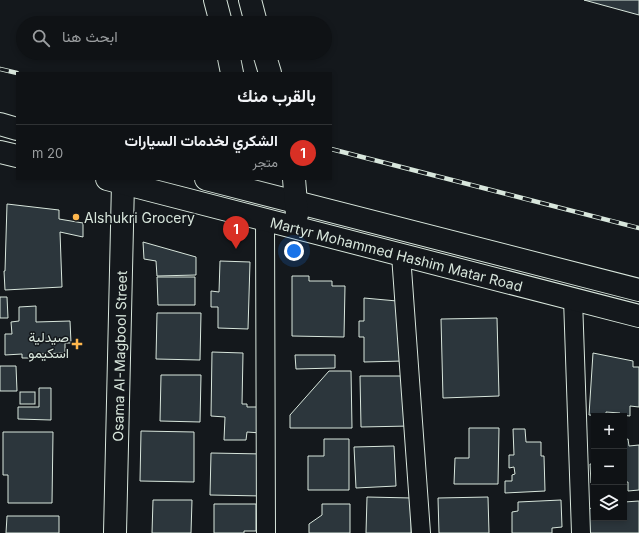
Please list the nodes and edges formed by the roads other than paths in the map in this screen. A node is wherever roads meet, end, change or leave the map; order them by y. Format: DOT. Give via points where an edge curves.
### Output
graph roads {
  1 [pos="215,0"];
  2 [pos="250,0"];
  3 [pos="219,16"];
  4 [pos="254,16"];
  5 [pos="229,60"];
  6 [pos="266,60"];
  7 [pos="232,72"];
  8 [pos="270,72"];
  9 [pos="0,124"];
  10 [pos="16,129"];
  11 [pos="0,152"];
  12 [pos="16,156"];
  13 [pos="118,180"];
  14 [pos="214,180"];
  15 [pos="294,180"];
  16 [pos="248,184"];
  17 [pos="295,202"];
  18 [pos="257,218"];
  19 [pos="298,228"];
  20 [pos="401,255"];
  21 [pos="639,290"];
  22 [pos="574,299"];
  23 [pos="639,316"];
  24 [pos="115,533"];
  25 [pos="266,533"];
  26 [pos="421,533"];
  27 [pos="581,533"];
  1 -- 3 [label="main road"];
  2 -- 4 [label="main road"];
  5 -- 7 [label="main road"];
  6 -- 8 [label="main road"];
  9 -- 10 [label="main road"];
  11 -- 12 [label="main road"];
  13 -- 18 [label="main road, Martyr Mohammed Hashim Matar Road"];
  13 -- 24 [label="main road, Osama Al-Magbool Street"];
  14 -- 16 [label="main road, Martyr Mohammed Hashim Matar Road"];
  15 -- 17 [label="main road"];
  16 -- 17 [label="main road, Martyr Mohammed Hashim Matar Road"];
  16 -- 18 [label="main road"];
  17 -- 19 [label="main road"];
  17 -- 21 [label="main road, Martyr Mohammed Hashim Matar Road"];
  18 -- 19 [label="main road, Martyr Mohammed Hashim Matar Road"];
  18 -- 25 [label="street"];
  19 -- 20 [label="main road, Martyr Mohammed Hashim Matar Road"];
  20 -- 22 [label="main road, Martyr Mohammed Hashim Matar Road"];
  20 -- 26 [label="street"];
  22 -- 23 [label="main road, Martyr Mohammed Hashim Matar Road"];
  22 -- 27 [label="street"];
}
